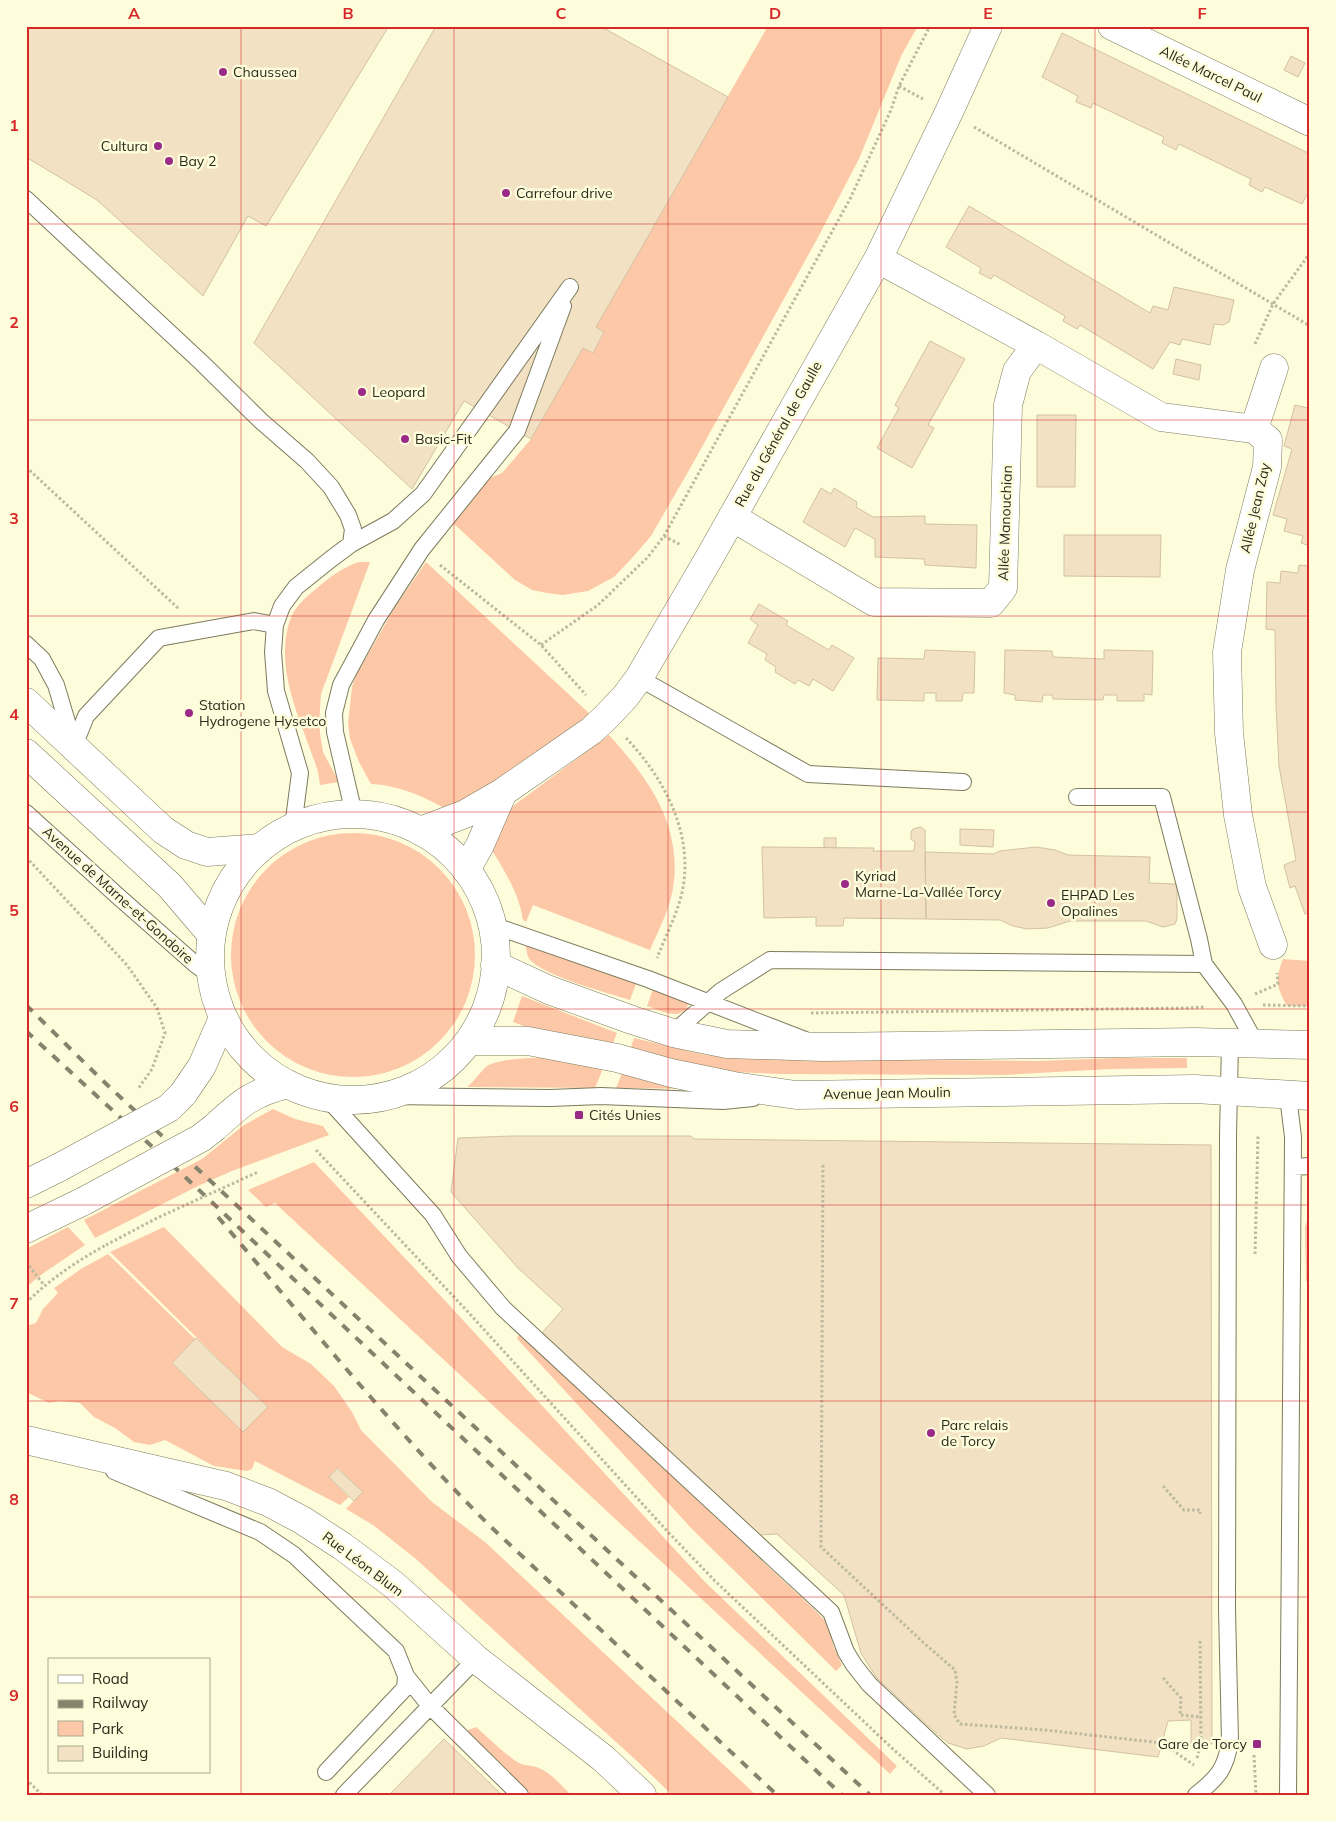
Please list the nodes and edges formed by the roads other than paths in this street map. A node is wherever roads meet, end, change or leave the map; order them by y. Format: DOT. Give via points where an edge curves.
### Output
graph roads {
  1 [pos="988,26"];
  2 [pos="1112,26"];
  3 [pos="1310,122"];
  4 [pos="26,200"];
  5 [pos="878,259"];
  6 [pos="1036,345"];
  7 [pos="1274,368"];
  8 [pos="1254,429"];
  9 [pos="732,517"];
  10 [pos="351,544"];
  11 [pos="275,625"];
  12 [pos="26,644"];
  13 [pos="639,678"];
  14 [pos="26,702"];
  15 [pos="74,746"];
  16 [pos="26,753"];
  17 [pos="963,782"];
  18 [pos="503,792"];
  19 [pos="1078,797"];
  20 [pos="26,813"];
  21 [pos="354,814"];
  22 [pos="293,827"];
  23 [pos="420,831"];
  24 [pos="260,848"];
  25 [pos="466,870"];
  26 [pos="492,925"];
  27 [pos="211,934"];
  28 [pos="1273,945"];
  29 [pos="1204,964"];
  30 [pos="495,966"];
  31 [pos="211,976"];
  32 [pos="709,1003"];
  33 [pos="223,1018"];
  34 [pos="673,1033"];
  35 [pos="469,1041"];
  36 [pos="1243,1044"];
  37 [pos="1310,1045"];
  38 [pos="823,1047"];
  39 [pos="288,1084"];
  40 [pos="1230,1091"];
  41 [pos="796,1094"];
  42 [pos="388,1096"];
  43 [pos="1303,1096"];
  44 [pos="326,1097"];
  45 [pos="1310,1166"];
  46 [pos="1293,1167"];
  47 [pos="26,1184"];
  48 [pos="26,1229"];
  49 [pos="26,1440"];
  50 [pos="54,1446"];
  51 [pos="476,1658"];
  52 [pos="406,1676"];
  53 [pos="430,1706"];
  54 [pos="326,1772"];
  55 [pos="344,1795"];
  56 [pos="520,1795"];
  57 [pos="642,1795"];
  58 [pos="987,1795"];
  59 [pos="1196,1795"];
  60 [pos="1288,1795"];
  1 -- 5 [label="street, Rue du Général de Gaulle"];
  2 -- 3 [label="street, Allée Marcel Paul"];
  4 -- 10 [label="lane" via="331,487 353,529"];
  5 -- 6 [label="street"];
  5 -- 9 [label="street, Rue du Général de Gaulle"];
  6 -- 8 [label="street" via="1161,417"];
  6 -- 9 [label="street, Allée Manouchian" via="1017,371 1008,405 1003,588 991,603 874,602"];
  7 -- 8 [label="street"];
  8 -- 28 [label="street, Allée Jean Zay" via="1268,440 1267,467 1240,570 1227,652 1238,815 1252,887"];
  9 -- 13 [label="street, Rue du Général de Gaulle"];
  10 -- 11 [label="lane" via="296,587 282,606"];
  10 -- 21 [label="lane" via="393,521 422,494 570,287 517,431 422,549 376,620 341,685 334,713 335,732"];
  11 -- 15 [label="lane" via="254,621 159,638 86,716"];
  11 -- 22 [label="lane" via="276,691 300,773"];
  12 -- 15 [label="lane" via="42,659 56,684"];
  13 -- 17 [label="lane" via="808,774"];
  13 -- 18 [label="street, Rue du Général de Gaulle" via="619,704 591,731"];
  14 -- 15 [label="street"];
  15 -- 24 [label="street" via="163,830 186,846 207,852"];
  16 -- 27 [label="street" via="170,886"];
  18 -- 23 [label="street, Rue du Général de Gaulle" via="465,814"];
  18 -- 25 [label="street"];
  19 -- 29 [label="lane" via="1162,797"];
  20 -- 31 [label="lane, Avenue de Marne-et-Gondoire"];
  21 -- 22 [label="street" via="323,817"];
  21 -- 23 [label="street" via="388,818"];
  22 -- 24 [label="street"];
  23 -- 25 [label="street" via="445,848"];
  24 -- 27 [label="street" via="228,887"];
  25 -- 26 [label="street" via="482,896"];
  26 -- 30 [label="street"];
  26 -- 32 [label="lane"];
  27 -- 31 [label="street"];
  29 -- 32 [label="lane" via="770,960 721,991"];
  29 -- 36 [label="lane" via="1234,1004"];
  30 -- 34 [label="street" via="549,990"];
  30 -- 35 [label="street" via="487,1005"];
  31 -- 33 [label="street"];
  32 -- 34 [label="lane"];
  32 -- 38 [label="lane"];
  33 -- 39 [label="street" via="250,1056"];
  33 -- 47 [label="street, bridge" via="202,1066 183,1094 168,1108"];
  34 -- 38 [label="street" via="727,1044"];
  35 -- 41 [label="street, Avenue Jean Moulin" via="528,1041 716,1082"];
  35 -- 42 [label="street" via="425,1081"];
  36 -- 37 [label="street"];
  36 -- 38 [label="street"];
  36 -- 40 [label="lane"];
  39 -- 44 [label="street"];
  39 -- 48 [label="street, bridge" via="268,1089 242,1103 202,1138"];
  40 -- 41 [label="street, Avenue Jean Moulin" via="1195,1088"];
  40 -- 43 [label="street, Avenue Jean Moulin"];
  40 -- 59 [label="lane" via="1227,1609 1230,1740 1220,1773"];
  41 -- 42 [label="lane" via="723,1101 601,1096"];
  42 -- 44 [label="street" via="357,1100"];
  43 -- 46 [label="lane" via="1293,1137"];
  44 -- 58 [label="lane" via="434,1215 459,1256 503,1308 831,1612 846,1652 869,1684"];
  45 -- 46 [label="lane"];
  46 -- 60 [label="lane"];
  49 -- 50 [label="street, Rue Léon Blum"];
  50 -- 51 [label="street, Rue Léon Blum" via="226,1486 268,1502 302,1520 394,1585"];
  50 -- 52 [label="lane" via="260,1532 294,1555 396,1651"];
  51 -- 53 [label="lane"];
  51 -- 57 [label="street, Rue Léon Blum" via="604,1759"];
  52 -- 53 [label="lane"];
  52 -- 54 [label="lane" via="405,1688"];
  53 -- 55 [label="lane"];
  53 -- 56 [label="lane"];
}
